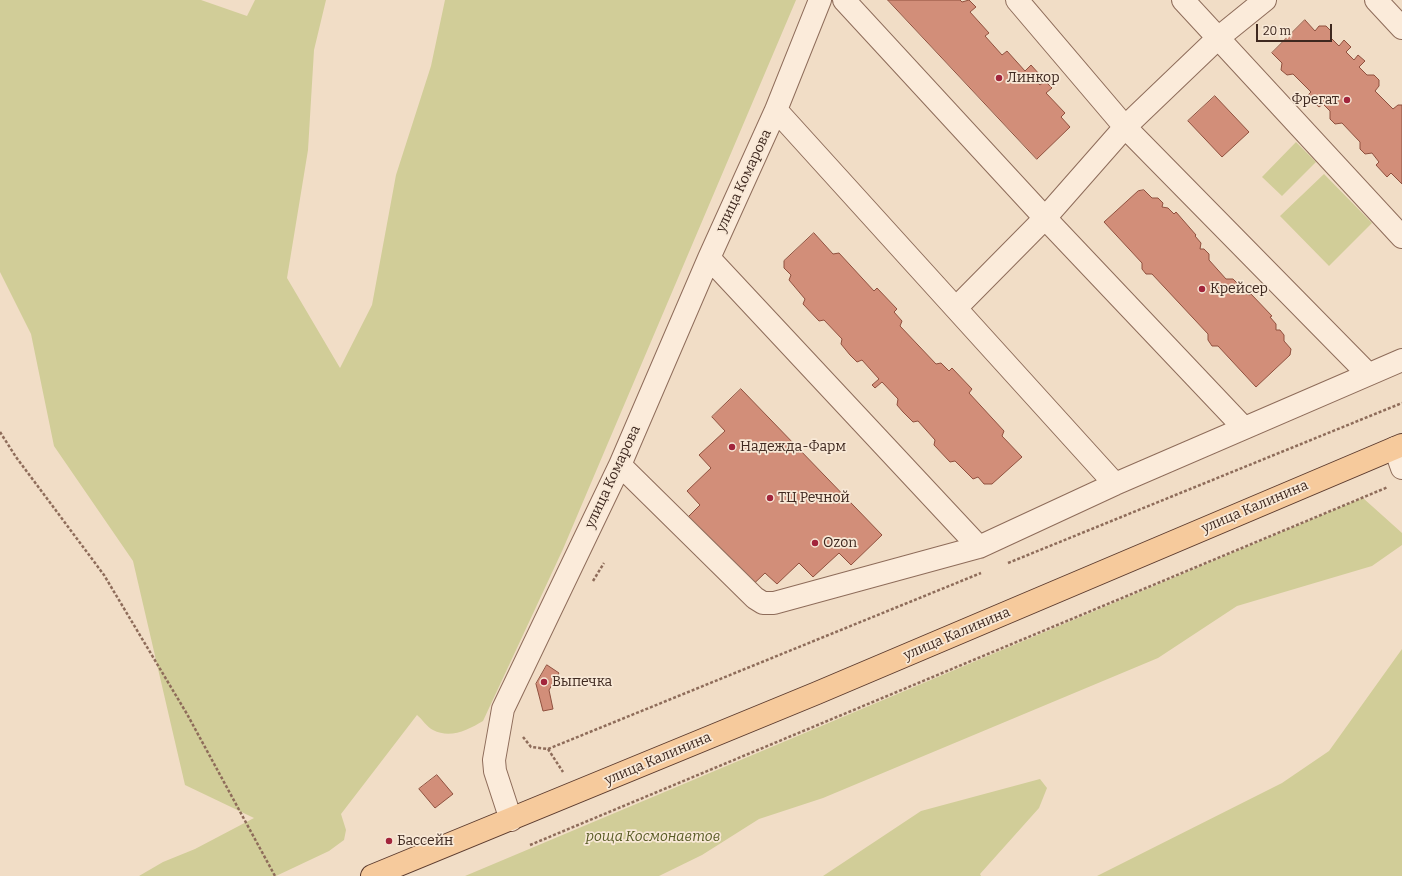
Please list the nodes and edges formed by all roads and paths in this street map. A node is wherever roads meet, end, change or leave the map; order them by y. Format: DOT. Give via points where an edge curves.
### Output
graph roads {
  1 [pos="820,0"];
  2 [pos="844,0"];
  3 [pos="1017,0"];
  4 [pos="1183,0"];
  5 [pos="1265,0"];
  6 [pos="1376,0"];
  7 [pos="1402,28"];
  8 [pos="1218,38"];
  9 [pos="776,110"];
  10 [pos="1125,127"];
  11 [pos="1044,218"];
  12 [pos="1402,237"];
  13 [pos="709,258"];
  14 [pos="956,308"];
  15 [pos="1402,360"];
  16 [pos="1368,374"];
  17 [pos="1402,403"];
  18 [pos="1244,428"];
  19 [pos="0,432"];
  20 [pos="1398,461"];
  21 [pos="620,465"];
  22 [pos="1115,484"];
  23 [pos="979,547"];
  24 [pos="1005,564"];
  25 [pos="982,573"];
  26 [pos="548,749"];
  27 [pos="511,820"];
  28 [pos="530,845"];
  29 [pos="275,876"];
  30 [pos="372,876"];
  1 -- 9 [label="street, улица Комарова"];
  2 -- 11 [label="street"];
  3 -- 10 [label="street"];
  4 -- 8 [label="street"];
  5 -- 8 [label="street"];
  6 -- 7 [label="street"];
  8 -- 10 [label="street"];
  8 -- 12 [label="street"];
  9 -- 13 [label="street, улица Комарова"];
  9 -- 14 [label="street"];
  10 -- 11 [label="street"];
  10 -- 16 [label="street"];
  11 -- 14 [label="street"];
  11 -- 18 [label="street"];
  13 -- 21 [label="street, улица Комарова"];
  13 -- 23 [label="street"];
  14 -- 22 [label="street"];
  15 -- 16 [label="street"];
  16 -- 18 [label="street"];
  17 -- 24 [label="path"];
  18 -- 22 [label="street"];
  19 -- 29 [label="path" via="104,575 187,714"];
  20 -- 27 [label="main road, улица Калинина" via="810,696"];
  20 -- 28 [label="path"];
  21 -- 23 [label="street" via="754,598 763,603 774,603"];
  21 -- 27 [label="street, улица Комарова" via="503,709 494,760 495,771"];
  22 -- 23 [label="street"];
  25 -- 26 [label="path"];
  27 -- 30 [label="main road"];
}
